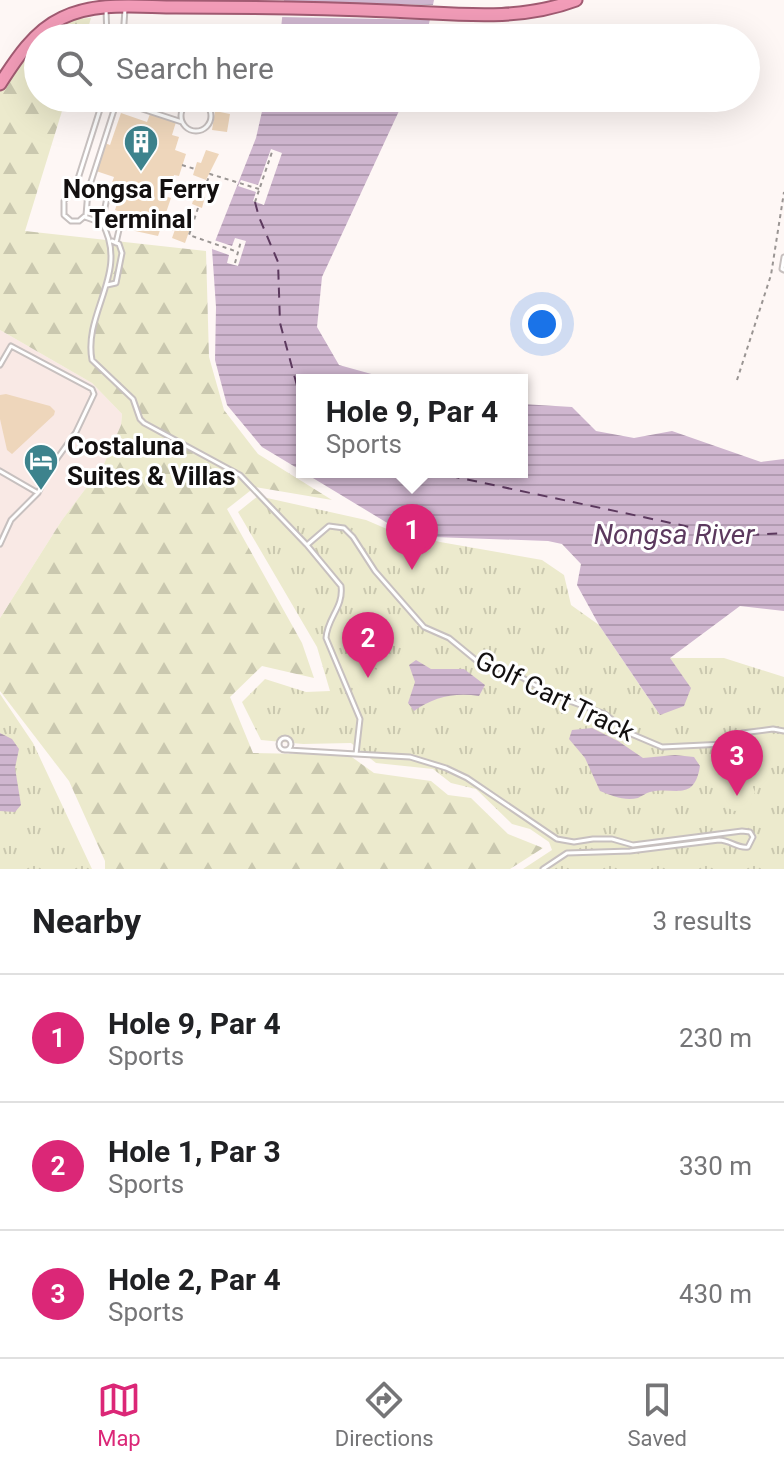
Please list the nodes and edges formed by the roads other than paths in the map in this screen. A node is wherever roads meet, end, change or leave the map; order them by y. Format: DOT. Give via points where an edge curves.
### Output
graph roads {
  1 [pos="576,0"];
  2 [pos="128,3"];
  3 [pos="106,7"];
  4 [pos="49,24"];
  5 [pos="107,24"];
  6 [pos="125,24"];
  7 [pos="24,50"];
  8 [pos="0,84"];
  9 [pos="97,112"];
  10 [pos="113,112"];
  11 [pos="151,112"];
  12 [pos="182,112"];
  13 [pos="210,112"];
  14 [pos="182,122"];
  15 [pos="109,187"];
  16 [pos="85,217"];
  17 [pos="121,221"];
  18 [pos="102,223"];
  19 [pos="114,242"];
  20 [pos="784,257"];
  21 [pos="784,270"];
  22 [pos="107,285"];
  23 [pos="0,365"];
  24 [pos="0,471"];
  25 [pos="38,493"];
  26 [pos="0,544"];
  27 [pos="307,545"];
  28 [pos="784,731"];
  29 [pos="288,750"];
  30 [pos="356,754"];
  31 [pos="543,869"];
  1 -- 2 [label="highway" via="508,16"];
  2 -- 3 [label="highway"];
  2 -- 6 [label="lane"];
  3 -- 4 [label="highway"];
  3 -- 5 [label="lane"];
  7 -- 8 [label="highway"];
  9 -- 16 [label="lane" via="76,185 63,206 71,221"];
  10 -- 16 [label="lane"];
  11 -- 14 [label="lane"];
  12 -- 14 [label="lane"];
  13 -- 14 [label="lane" via="207,126 196,131"];
  15 -- 18 [label="lane"];
  16 -- 18 [label="lane"];
  17 -- 19 [label="lane"];
  18 -- 19 [label="lane"];
  19 -- 22 [label="lane"];
  19 -- 22 [label="lane" via="122,253 115,285"];
  20 -- 21 [label="lane"];
  22 -- 27 [label="lane" via="92,337 92,360 133,399 144,423 231,469"];
  23 -- 25 [label="lane" via="11,346 94,394"];
  24 -- 25 [label="lane"];
  25 -- 26 [label="lane" via="11,520"];
  27 -- 28 [label="lane, Golf Cart Track" via="329,526 344,528 424,627 449,638 477,661 605,714 629,733 662,747 725,744 742,733"];
  27 -- 30 [label="lane" via="341,586 341,602 326,638 360,719"];
  29 -- 30 [label="lane"];
  30 -- 31 [label="lane" via="410,757 446,768 557,839 612,839 633,845 742,831 753,837 742,848 719,840 567,853"];
}
